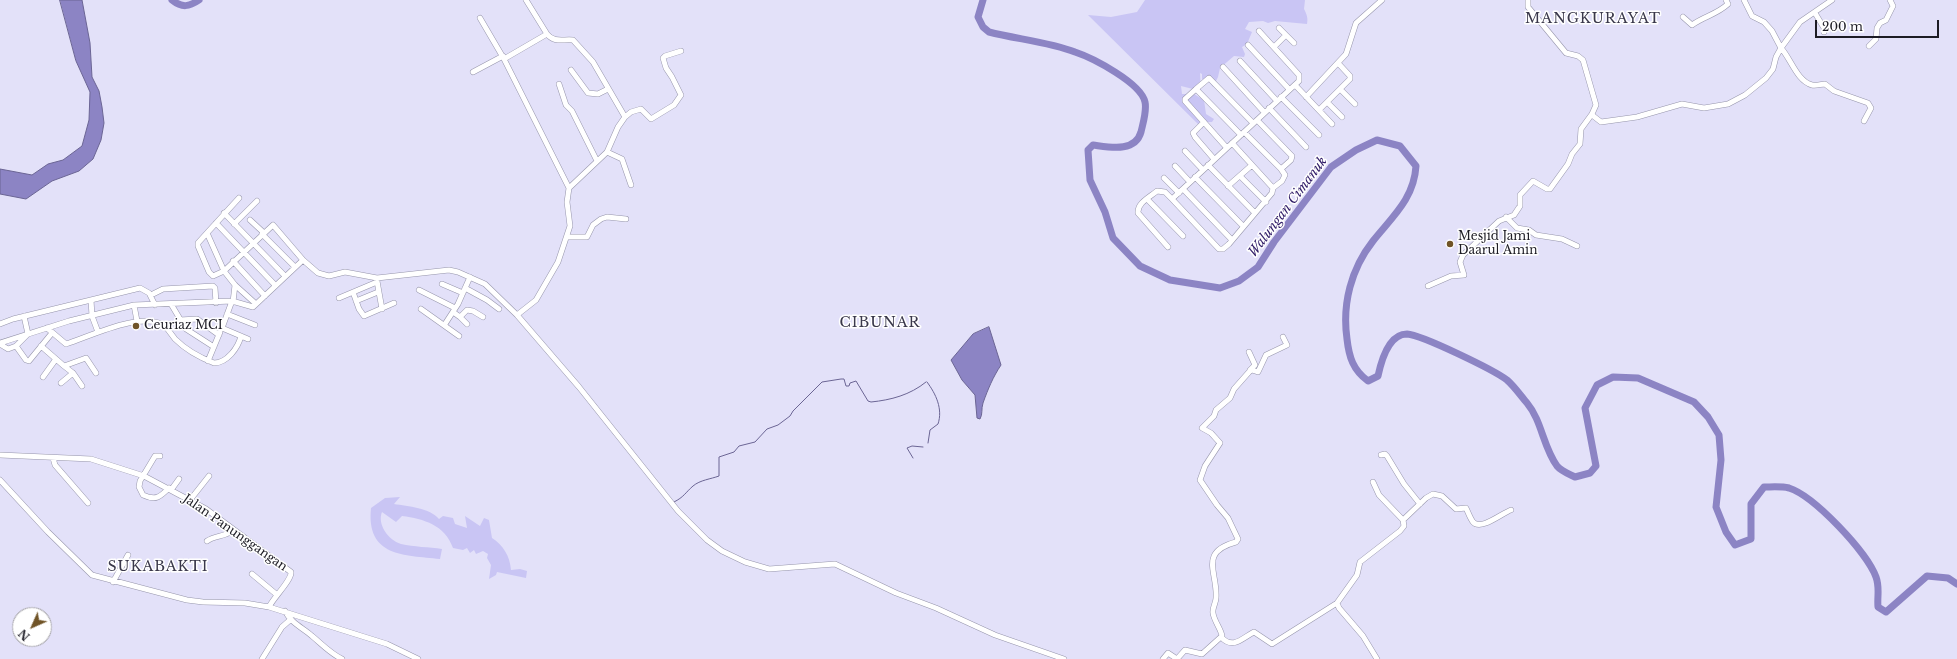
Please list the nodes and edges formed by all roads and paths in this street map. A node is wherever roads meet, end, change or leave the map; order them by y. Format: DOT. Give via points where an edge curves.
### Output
graph roads {
  1 [pos="526,0"];
  2 [pos="1382,0"];
  3 [pos="1528,0"];
  4 [pos="1726,0"];
  5 [pos="1744,0"];
  6 [pos="1832,0"];
  7 [pos="1890,0"];
  8 [pos="1815,13"];
  9 [pos="1683,17"];
  10 [pos="480,18"];
  11 [pos="1278,28"];
  12 [pos="1260,31"];
  13 [pos="1824,32"];
  14 [pos="547,34"];
  15 [pos="1286,35"];
  16 [pos="1294,43"];
  17 [pos="1248,46"];
  18 [pos="1869,46"];
  19 [pos="1274,47"];
  20 [pos="1781,48"];
  21 [pos="681,51"];
  22 [pos="504,57"];
  23 [pos="1240,61"];
  24 [pos="1338,63"];
  25 [pos="1223,67"];
  26 [pos="571,70"];
  27 [pos="473,72"];
  28 [pos="559,84"];
  29 [pos="1295,85"];
  30 [pos="608,89"];
  31 [pos="1196,89"];
  32 [pos="1289,89"];
  33 [pos="1340,89"];
  34 [pos="1306,97"];
  35 [pos="1279,99"];
  36 [pos="1327,102"];
  37 [pos="1355,104"];
  38 [pos="1269,108"];
  39 [pos="1319,110"];
  40 [pos="1264,112"];
  41 [pos="1592,115"];
  42 [pos="1342,116"];
  43 [pos="625,117"];
  44 [pos="1864,121"];
  45 [pos="1204,122"];
  46 [pos="1255,122"];
  47 [pos="1332,124"];
  48 [pos="1242,133"];
  49 [pos="1319,136"];
  50 [pos="1232,143"];
  51 [pos="1306,147"];
  52 [pos="1227,148"];
  53 [pos="1185,151"];
  54 [pos="607,152"];
  55 [pos="1214,159"];
  56 [pos="597,161"];
  57 [pos="1208,165"];
  58 [pos="1252,165"];
  59 [pos="1175,166"];
  60 [pos="1281,169"];
  61 [pos="1203,170"];
  62 [pos="1240,176"];
  63 [pos="1195,177"];
  64 [pos="1164,178"];
  65 [pos="1190,182"];
  66 [pos="631,185"];
  67 [pos="1228,186"];
  68 [pos="569,188"];
  69 [pos="1273,188"];
  70 [pos="1183,189"];
  71 [pos="1178,193"];
  72 [pos="239,198"];
  73 [pos="1147,199"];
  74 [pos="1172,199"];
  75 [pos="257,201"];
  76 [pos="1266,202"];
  77 [pos="224,214"];
  78 [pos="1255,214"];
  79 [pos="1506,217"];
  80 [pos="626,219"];
  81 [pos="250,220"];
  82 [pos="216,223"];
  83 [pos="234,224"];
  84 [pos="1243,226"];
  85 [pos="207,232"];
  86 [pos="263,233"];
  87 [pos="1183,236"];
  88 [pos="568,237"];
  89 [pos="1231,240"];
  90 [pos="252,243"];
  91 [pos="1577,246"];
  92 [pos="1168,247"];
  93 [pos="243,252"];
  94 [pos="303,260"];
  95 [pos="233,261"];
  96 [pos="294,267"];
  97 [pos="224,271"];
  98 [pos="285,276"];
  99 [pos="470,277"];
  100 [pos="377,280"];
  101 [pos="442,284"];
  102 [pos="235,285"];
  103 [pos="275,285"];
  104 [pos="1428,286"];
  105 [pos="419,290"];
  106 [pos="464,291"];
  107 [pos="353,292"];
  108 [pos="378,292"];
  109 [pos="151,295"];
  110 [pos="265,296"];
  111 [pos="339,298"];
  112 [pos="91,300"];
  113 [pos="356,301"];
  114 [pos="232,302"];
  115 [pos="216,303"];
  116 [pos="171,304"];
  117 [pos="256,304"];
  118 [pos="394,304"];
  119 [pos="134,305"];
  120 [pos="155,305"];
  121 [pos="382,309"];
  122 [pos="421,309"];
  123 [pos="499,309"];
  124 [pos="454,310"];
  125 [pos="227,314"];
  126 [pos="517,315"];
  127 [pos="24,316"];
  128 [pos="92,316"];
  129 [pos="460,317"];
  130 [pos="483,317"];
  131 [pos="180,320"];
  132 [pos="137,321"];
  133 [pos="0,324"];
  134 [pos="445,324"];
  135 [pos="467,324"];
  136 [pos="254,325"];
  137 [pos="47,328"];
  138 [pos="222,328"];
  139 [pos="98,332"];
  140 [pos="52,333"];
  141 [pos="28,334"];
  142 [pos="219,335"];
  143 [pos="241,336"];
  144 [pos="459,336"];
  145 [pos="1283,336"];
  146 [pos="248,339"];
  147 [pos="0,344"];
  148 [pos="16,346"];
  149 [pos="41,346"];
  150 [pos="214,348"];
  151 [pos="1249,352"];
  152 [pos="56,359"];
  153 [pos="208,361"];
  154 [pos="64,366"];
  155 [pos="1250,370"];
  156 [pos="73,373"];
  157 [pos="96,373"];
  158 [pos="42,377"];
  159 [pos="61,382"];
  160 [pos="82,386"];
  161 [pos="0,455"];
  162 [pos="1381,455"];
  163 [pos="160,456"];
  164 [pos="53,458"];
  165 [pos="144,476"];
  166 [pos="210,476"];
  167 [pos="179,479"];
  168 [pos="0,480"];
  169 [pos="1374,482"];
  170 [pos="170,489"];
  171 [pos="190,500"];
  172 [pos="88,503"];
  173 [pos="1420,504"];
  174 [pos="1511,510"];
  175 [pos="1403,520"];
  176 [pos="233,530"];
  177 [pos="206,541"];
  178 [pos="128,556"];
  179 [pos="252,574"];
  180 [pos="113,582"];
  181 [pos="276,594"];
  182 [pos="1337,602"];
  183 [pos="269,607"];
  184 [pos="285,611"];
  185 [pos="290,620"];
  186 [pos="1221,637"];
  187 [pos="262,659"];
  188 [pos="342,659"];
  189 [pos="418,659"];
  190 [pos="1064,659"];
  191 [pos="1163,659"];
  192 [pos="1178,659"];
  193 [pos="1377,659"];
  1 -- 14 [label="street"];
  2 -- 24 [label="street" via="1356,23 1346,54"];
  3 -- 41 [label="street" via="1528,8 1566,52 1583,60 1596,105"];
  4 -- 9 [label="street" via="1728,4 1720,11 1692,25"];
  5 -- 20 [label="street" via="1752,16 1764,22"];
  6 -- 8 [label="street"];
  7 -- 18 [label="street" via="1893,6 1886,20 1880,23 1876,39"];
  8 -- 13 [label="street"];
  8 -- 20 [label="street" via="1796,26"];
  10 -- 22 [label="street"];
  11 -- 15 [label="street"];
  12 -- 19 [label="street"];
  14 -- 22 [label="street"];
  14 -- 30 [label="street" via="551,38 577,43 593,62"];
  15 -- 16 [label="street"];
  15 -- 19 [label="street"];
  17 -- 32 [label="street"];
  19 -- 29 [label="street" via="1299,75 1299,81"];
  20 -- 41 [label="street" via="1773,69 1766,78 1745,95 1728,104 1704,108 1682,104 1637,117 1601,122"];
  20 -- 44 [label="street" via="1807,82 1814,85 1825,84 1834,91 1868,103 1871,108"];
  21 -- 43 [label="street" via="663,58 680,95 675,103 651,119 641,109"];
  22 -- 27 [label="street"];
  22 -- 68 [label="street"];
  23 -- 35 [label="street"];
  24 -- 33 [label="street" via="1350,76"];
  24 -- 34 [label="street"];
  25 -- 40 [label="street"];
  26 -- 30 [label="street" via="588,93 598,94"];
  28 -- 56 [label="street" via="566,105 572,111"];
  29 -- 32 [label="street"];
  29 -- 34 [label="street"];
  30 -- 43 [label="street"];
  31 -- 45 [label="street" via="1185,101"];
  31 -- 46 [label="street" via="1209,78"];
  31 -- 48 [label="street"];
  32 -- 35 [label="street"];
  33 -- 36 [label="street"];
  33 -- 37 [label="street"];
  34 -- 39 [label="street"];
  35 -- 38 [label="street"];
  35 -- 49 [label="street"];
  36 -- 39 [label="street"];
  36 -- 42 [label="street"];
  38 -- 40 [label="street"];
  38 -- 51 [label="street"];
  39 -- 47 [label="street"];
  40 -- 46 [label="street"];
  41 -- 79 [label="street" via="1581,128 1580,144 1550,189 1533,181 1520,195 1519,209 1514,215"];
  43 -- 54 [label="street"];
  45 -- 52 [label="street"];
  45 -- 55 [label="street" via="1193,133"];
  46 -- 48 [label="street"];
  46 -- 60 [label="street" via="1292,156"];
  48 -- 50 [label="street"];
  48 -- 60 [label="street"];
  50 -- 52 [label="street"];
  50 -- 58 [label="street"];
  52 -- 55 [label="street"];
  53 -- 61 [label="street"];
  54 -- 56 [label="street"];
  54 -- 66 [label="street" via="622,158"];
  55 -- 57 [label="street"];
  56 -- 68 [label="street"];
  57 -- 61 [label="street"];
  57 -- 67 [label="street"];
  58 -- 62 [label="street"];
  58 -- 69 [label="street"];
  59 -- 65 [label="street"];
  60 -- 69 [label="street" via="1285,175"];
  61 -- 63 [label="street"];
  62 -- 67 [label="street"];
  62 -- 76 [label="street"];
  63 -- 65 [label="street"];
  63 -- 84 [label="street"];
  64 -- 71 [label="street"];
  65 -- 70 [label="street"];
  67 -- 78 [label="street"];
  68 -- 88 [label="street"];
  69 -- 76 [label="street"];
  70 -- 71 [label="street"];
  70 -- 89 [label="street"];
  71 -- 74 [label="street"];
  72 -- 77 [label="street"];
  73 -- 74 [label="street" via="1160,190"];
  73 -- 87 [label="street"];
  73 -- 92 [label="street" via="1140,204 1138,213"];
  74 -- 89 [label="street" via="1218,249 1223,249"];
  75 -- 83 [label="street"];
  76 -- 78 [label="street"];
  77 -- 82 [label="street"];
  77 -- 83 [label="street"];
  78 -- 84 [label="street"];
  79 -- 91 [label="street" via="1517,228 1529,230 1536,235 1562,239"];
  79 -- 104 [label="street" via="1463,255 1460,262 1464,275 1451,276"];
  80 -- 88 [label="street" via="604,218 593,225 588,237"];
  81 -- 86 [label="street"];
  82 -- 85 [label="street"];
  82 -- 93 [label="street"];
  83 -- 90 [label="street"];
  84 -- 89 [label="street"];
  85 -- 97 [label="street"];
  85 -- 97 [label="street" via="198,243 198,249 212,275"];
  86 -- 90 [label="street"];
  86 -- 94 [label="street" via="273,225"];
  86 -- 96 [label="street"];
  88 -- 126 [label="street" via="554,272 541,294"];
  90 -- 93 [label="street"];
  90 -- 98 [label="street"];
  93 -- 95 [label="street"];
  93 -- 103 [label="street"];
  94 -- 96 [label="street"];
  94 -- 100 [label="street" via="323,275 345,272"];
  95 -- 97 [label="street"];
  95 -- 110 [label="street"];
  96 -- 98 [label="street"];
  97 -- 102 [label="street"];
  98 -- 103 [label="street"];
  99 -- 100 [label="street" via="449,270"];
  99 -- 106 [label="street"];
  99 -- 126 [label="street" via="485,284"];
  100 -- 107 [label="street"];
  100 -- 108 [label="street"];
  101 -- 106 [label="street"];
  102 -- 114 [label="street"];
  102 -- 117 [label="street"];
  103 -- 110 [label="street"];
  105 -- 124 [label="street"];
  106 -- 123 [label="street" via="487,300"];
  106 -- 124 [label="street"];
  107 -- 111 [label="street"];
  107 -- 113 [label="street"];
  108 -- 113 [label="street"];
  108 -- 121 [label="street"];
  109 -- 112 [label="street" via="140,288"];
  109 -- 115 [label="street" via="163,289 213,286"];
  109 -- 120 [label="street"];
  110 -- 117 [label="street"];
  112 -- 127 [label="street"];
  112 -- 128 [label="street"];
  113 -- 121 [label="street" via="364,316"];
  114 -- 115 [label="street"];
  114 -- 117 [label="street" via="250,307"];
  114 -- 125 [label="street"];
  115 -- 116 [label="street"];
  116 -- 120 [label="street"];
  116 -- 131 [label="street"];
  118 -- 121 [label="street"];
  119 -- 120 [label="street"];
  119 -- 128 [label="street"];
  119 -- 132 [label="street"];
  122 -- 134 [label="street"];
  124 -- 129 [label="street"];
  124 -- 134 [label="street"];
  125 -- 136 [label="street"];
  125 -- 138 [label="street"];
  126 -- 190 [label="street" via="579,387 672,503 707,540 722,551 745,562 775,569 835,564 996,635"];
  127 -- 133 [label="street"];
  127 -- 141 [label="street"];
  128 -- 137 [label="street"];
  128 -- 139 [label="street"];
  129 -- 130 [label="street" via="467,310"];
  129 -- 135 [label="street"];
  131 -- 142 [label="street" via="197,319"];
  131 -- 150 [label="street" via="190,333"];
  132 -- 139 [label="street"];
  132 -- 153 [label="street" via="162,325 180,344"];
  134 -- 144 [label="street"];
  137 -- 140 [label="street"];
  137 -- 141 [label="street"];
  138 -- 142 [label="street"];
  138 -- 143 [label="street"];
  139 -- 140 [label="street" via="66,344"];
  140 -- 149 [label="street"];
  141 -- 147 [label="street"];
  141 -- 148 [label="street"];
  142 -- 150 [label="street"];
  143 -- 146 [label="street"];
  143 -- 153 [label="street" via="234,350 224,361"];
  145 -- 155 [label="street" via="1286,345 1266,355 1258,372"];
  147 -- 148 [label="street" via="8,349"];
  148 -- 149 [label="street" via="29,361"];
  149 -- 152 [label="street"];
  150 -- 153 [label="street"];
  151 -- 155 [label="street" via="1255,364"];
  152 -- 154 [label="street"];
  152 -- 158 [label="street"];
  154 -- 156 [label="street"];
  154 -- 157 [label="street" via="84,357"];
  155 -- 186 [label="street" via="1230,398 1216,410 1214,416 1202,428 1220,443 1200,480 1228,518 1238,539 1219,550 1211,568 1216,596 1213,614"];
  156 -- 159 [label="street"];
  156 -- 160 [label="street"];
  161 -- 164 [label="street, Jalan Panunggangan"];
  162 -- 173 [label="street" via="1387,456"];
  163 -- 165 [label="street" via="155,456"];
  164 -- 165 [label="street, Jalan Panunggangan" via="91,459"];
  164 -- 172 [label="street" via="63,476"];
  165 -- 170 [label="street, Jalan Panunggangan"];
  165 -- 170 [label="street" via="139,487 146,497 159,499"];
  166 -- 171 [label="street"];
  167 -- 170 [label="street"];
  168 -- 180 [label="street" via="88,573"];
  169 -- 175 [label="street" via="1379,495"];
  170 -- 171 [label="street, Jalan Panunggangan"];
  171 -- 176 [label="street, Jalan Panunggangan"];
  173 -- 174 [label="street" via="1433,494 1437,494 1456,509 1466,508 1473,522 1479,525 1484,525 1503,512"];
  173 -- 175 [label="street"];
  175 -- 182 [label="street" via="1404,526 1400,531 1359,564 1357,575"];
  176 -- 177 [label="street"];
  176 -- 181 [label="street, Jalan Panunggangan" via="291,572 290,579"];
  178 -- 180 [label="street"];
  179 -- 181 [label="street"];
  180 -- 183 [label="street" via="187,600 245,602"];
  181 -- 183 [label="street, Jalan Panunggangan"];
  182 -- 186 [label="street" via="1272,644 1254,632 1233,643"];
  182 -- 193 [label="street"];
  183 -- 184 [label="street"];
  184 -- 185 [label="street"];
  184 -- 189 [label="street" via="387,644"];
  185 -- 187 [label="street" via="282,627"];
  185 -- 188 [label="street" via="332,655"];
  186 -- 192 [label="street" via="1202,654 1185,650"];
  191 -- 192 [label="street" via="1168,653"];
}
